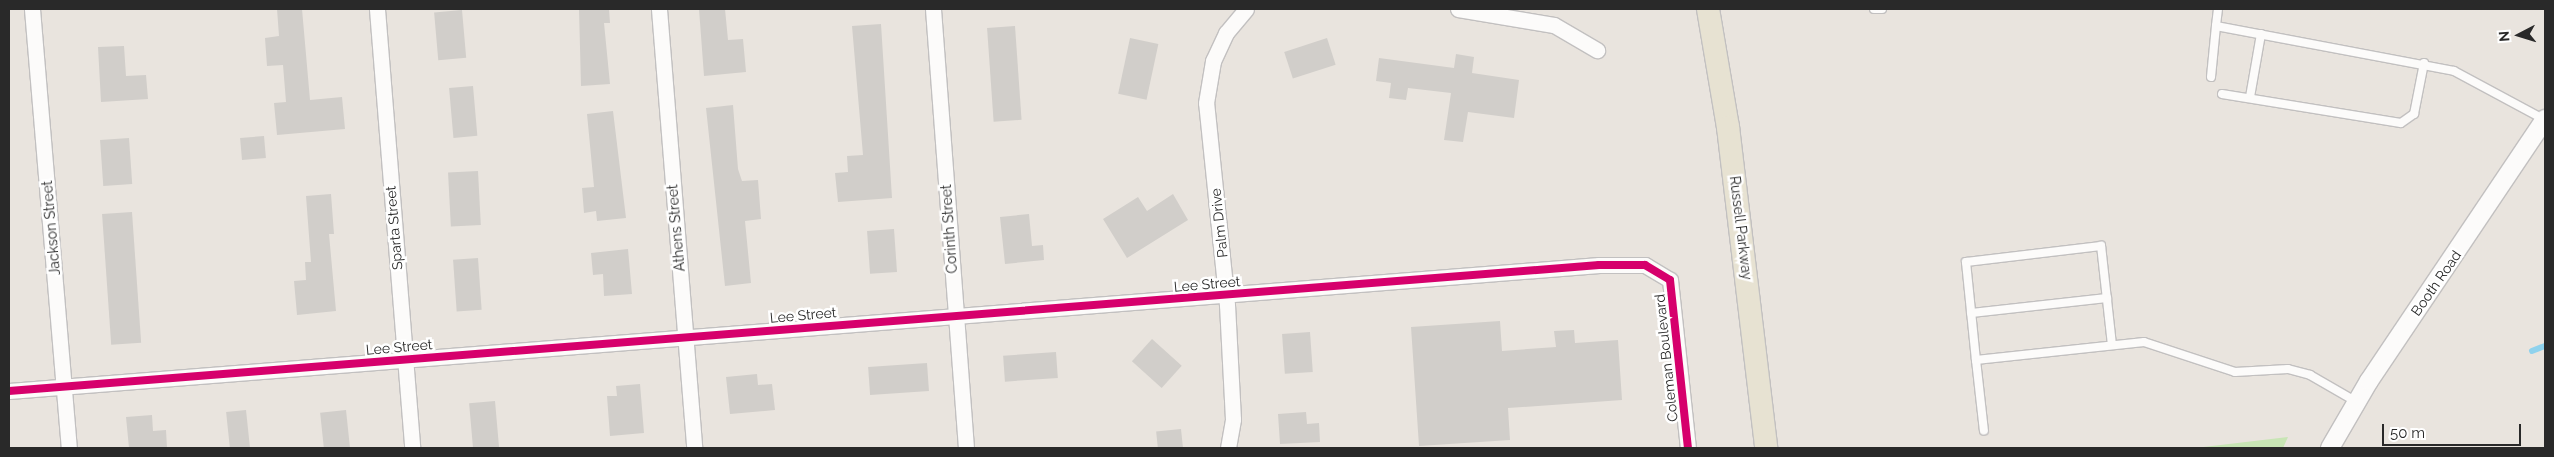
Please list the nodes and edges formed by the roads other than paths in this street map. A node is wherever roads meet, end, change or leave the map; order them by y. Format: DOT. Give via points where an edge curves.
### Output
graph roads {
  1 [pos="32,9"];
  2 [pos="376,9"];
  3 [pos="659,9"];
  4 [pos="934,9"];
  5 [pos="1246,9"];
  6 [pos="1458,9"];
  7 [pos="1708,9"];
  8 [pos="1874,9"];
  9 [pos="1882,9"];
  10 [pos="2218,9"];
  11 [pos="2216,26"];
  12 [pos="2261,34"];
  13 [pos="1597,50"];
  14 [pos="2424,63"];
  15 [pos="2211,77"];
  16 [pos="2222,94"];
  17 [pos="2250,97"];
  18 [pos="2545,120"];
  19 [pos="1600,265"];
  20 [pos="1226,295"];
  21 [pos="2107,298"];
  22 [pos="1971,312"];
  23 [pos="955,316"];
  24 [pos="685,337"];
  25 [pos="2112,345"];
  26 [pos="405,359"];
  27 [pos="1976,360"];
  28 [pos="64,386"];
  29 [pos="9,391"];
  30 [pos="2357,402"];
  31 [pos="1984,431"];
  32 [pos="2335,446"];
  33 [pos="69,448"];
  34 [pos="412,448"];
  35 [pos="694,448"];
  36 [pos="966,448"];
  37 [pos="1228,448"];
  38 [pos="1688,448"];
  39 [pos="1766,448"];
  1 -- 28 [label="street, Jackson Street"];
  2 -- 26 [label="street, Sparta Street"];
  3 -- 24 [label="street, Athens Street"];
  4 -- 23 [label="street, Corinth Street"];
  5 -- 20 [label="street, Palm Drive" via="1226,32 1213,61 1206,103"];
  6 -- 13 [label="street" via="1554,26"];
  7 -- 39 [label="main road, Russell Parkway" via="1728,127"];
  8 -- 9 [label="lane"];
  10 -- 11 [label="lane"];
  11 -- 12 [label="lane"];
  11 -- 15 [label="lane"];
  12 -- 14 [label="lane"];
  12 -- 17 [label="lane"];
  14 -- 17 [label="lane" via="2414,114 2401,124"];
  14 -- 18 [label="lane" via="2480,81"];
  16 -- 17 [label="lane" via="2230,99"];
  18 -- 30 [label="street, Booth Road"];
  19 -- 20 [label="street, Lee Street"];
  19 -- 38 [label="street, Coleman Boulevard" via="1645,266 1670,280"];
  20 -- 23 [label="street, Lee Street"];
  20 -- 37 [label="street, Palm Drive" via="1233,419"];
  21 -- 22 [label="lane"];
  21 -- 22 [label="lane" via="2101,246 1966,262"];
  21 -- 25 [label="lane"];
  22 -- 27 [label="lane"];
  23 -- 24 [label="street, Lee Street"];
  23 -- 36 [label="street, Corinth Street"];
  24 -- 26 [label="street, Lee Street"];
  24 -- 35 [label="street, Athens Street"];
  25 -- 27 [label="lane"];
  25 -- 30 [label="lane" via="2144,342 2165,346 2235,372 2288,369 2310,375"];
  26 -- 28 [label="street, Lee Street"];
  26 -- 34 [label="street, Sparta Street"];
  27 -- 31 [label="lane"];
  28 -- 29 [label="street, Lee Street"];
  28 -- 33 [label="street, Jackson Street"];
  30 -- 32 [label="street, Booth Road"];
}
